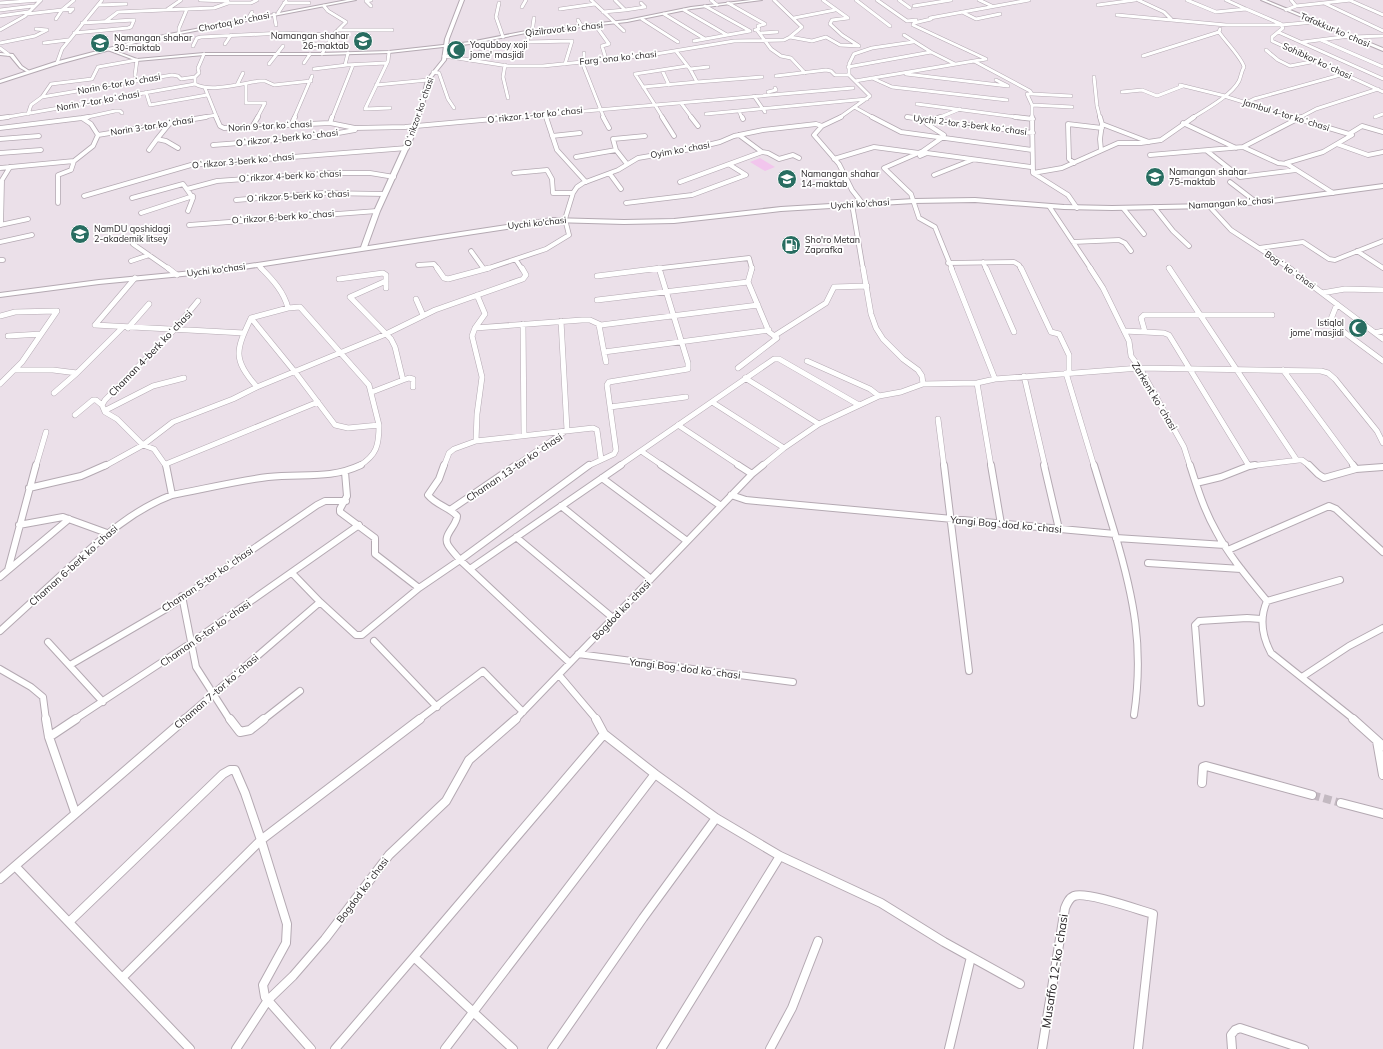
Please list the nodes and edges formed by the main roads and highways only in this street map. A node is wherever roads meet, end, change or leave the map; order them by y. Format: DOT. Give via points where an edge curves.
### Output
graph roads {
  1 [pos="354,0"];
  2 [pos="462,0"];
  3 [pos="1263,0"];
  4 [pos="1383,50"];
  5 [pos="0,82"];
  6 [pos="1383,186"];
  7 [pos="1077,208"];
  8 [pos="364,247"];
  9 [pos="0,295"];
  1 -- 5 [label="main road, Chortoq koʻchasi" via="107,49"];
  2 -- 8 [label="main road, Oʻrikzor koʻchasi" via="441,64 428,80 415,126"];
  3 -- 4 [label="main road, Tafakkur koʻchasi"];
  6 -- 7 [label="main road, Namangan koʻchasi" via="1209,206"];
  7 -- 8 [label="main road, Uychi ko'chasi" via="975,200 914,201 781,209 674,221 565,219"];
  8 -- 9 [label="main road, Uychi ko'chasi" via="258,265"];
}
